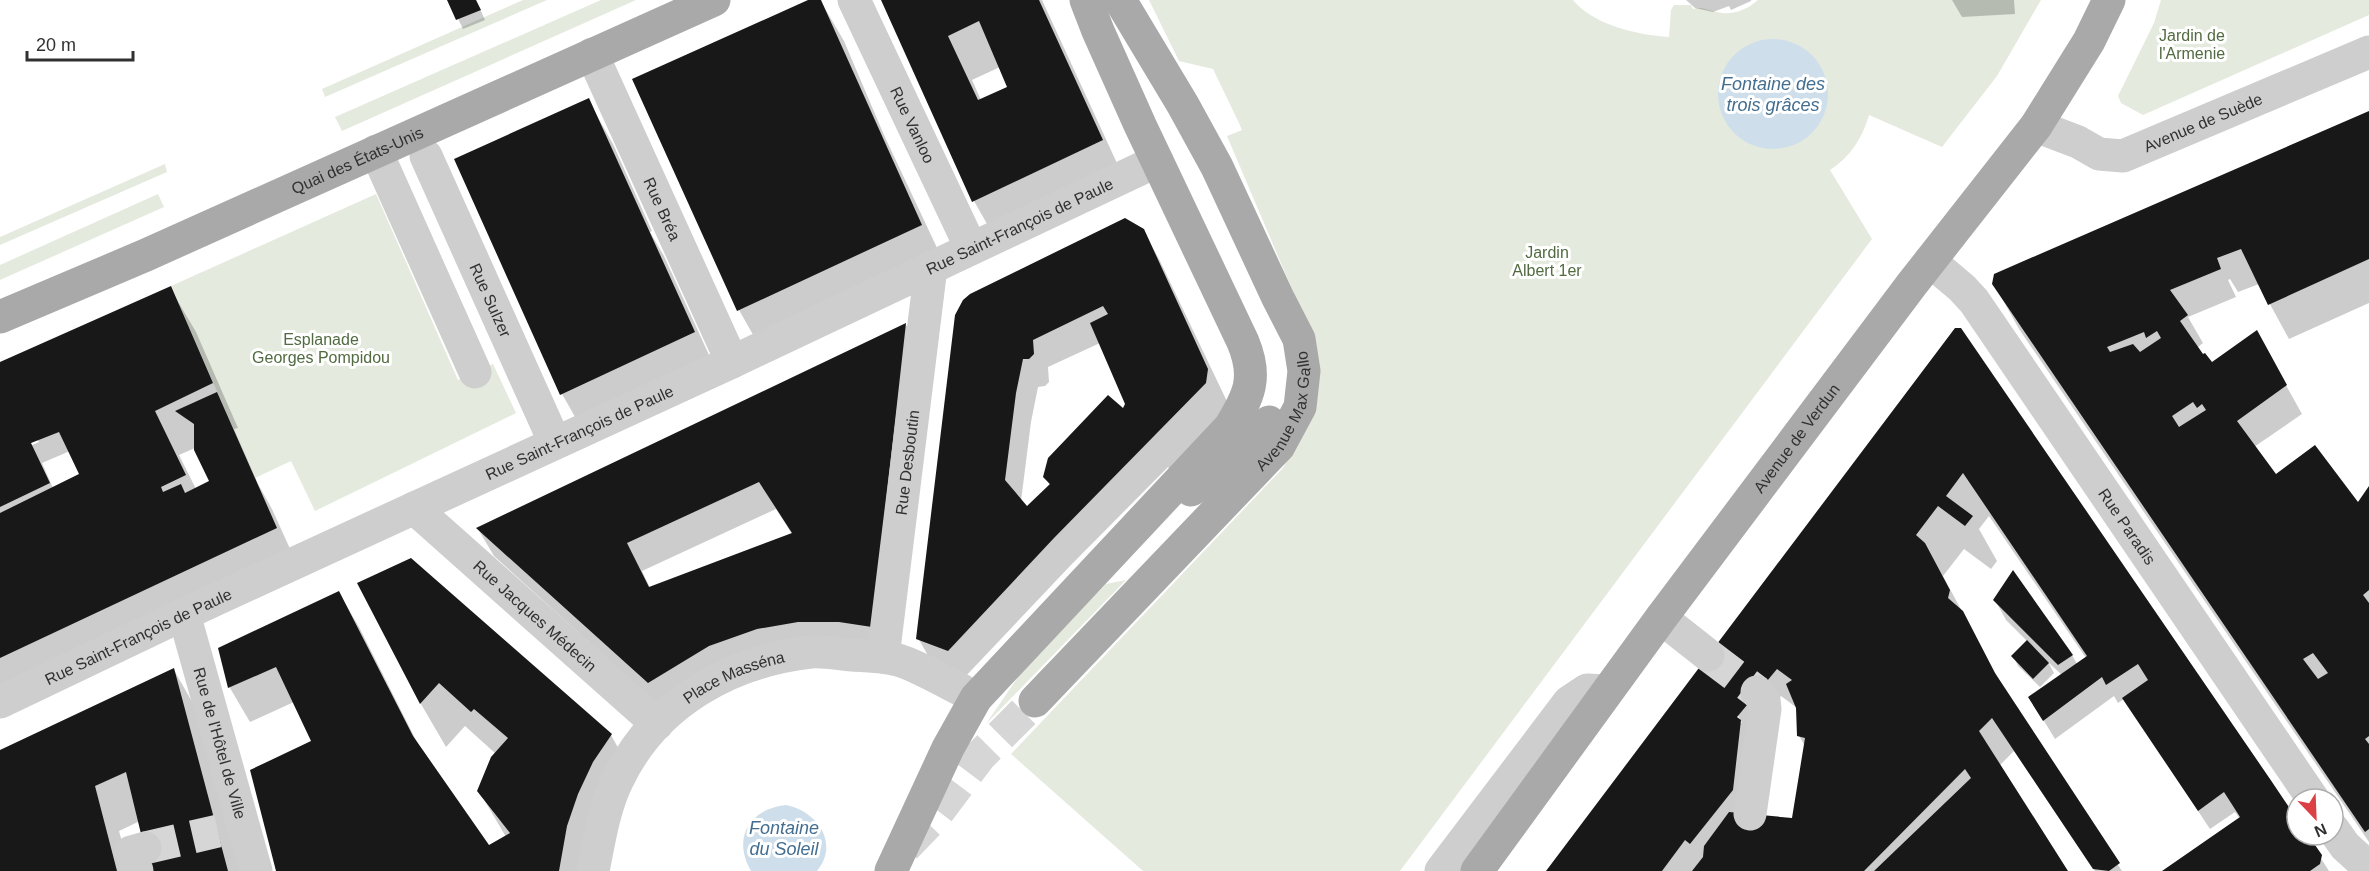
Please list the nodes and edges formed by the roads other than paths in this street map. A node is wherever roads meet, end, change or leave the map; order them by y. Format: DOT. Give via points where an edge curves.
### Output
graph roads {
  1 [pos="714,0"];
  2 [pos="854,0"];
  3 [pos="1086,0"];
  4 [pos="1120,0"];
  5 [pos="2109,0"];
  6 [pos="2369,52"];
  7 [pos="592,54"];
  8 [pos="2036,126"];
  9 [pos="376,151"];
  10 [pos="426,156"];
  11 [pos="1157,161"];
  12 [pos="1217,167"];
  13 [pos="971,248"];
  14 [pos="1930,261"];
  15 [pos="931,267"];
  16 [pos="1278,298"];
  17 [pos="0,317"];
  18 [pos="723,366"];
  19 [pos="475,372"];
  20 [pos="555,443"];
  21 [pos="414,508"];
  22 [pos="1126,536"];
  23 [pos="184,614"];
  24 [pos="1661,618"];
  25 [pos="1708,655"];
  26 [pos="882,657"];
  27 [pos="1606,691"];
  28 [pos="1758,692"];
  29 [pos="976,698"];
  30 [pos="1035,701"];
  31 [pos="0,702"];
  32 [pos="657,724"];
  33 [pos="2305,787"];
  34 [pos="1750,814"];
  35 [pos="2345,846"];
  36 [pos="2369,868"];
  37 [pos="255,871"];
  38 [pos="593,871"];
  39 [pos="891,871"];
  40 [pos="1441,871"];
  41 [pos="1477,871"];
  1 -- 7 [label="main road, Quai des États-Unis"];
  2 -- 13 [label="street, Rue Vanloo"];
  3 -- 11 [label="main road, Avenue Max Gallo"];
  4 -- 12 [label="main road, Avenue Max Gallo"];
  5 -- 8 [label="main road, Avenue de Verdun" via="2090,42"];
  6 -- 8 [label="street, Avenue de Suède" via="2123,156 2099,154"];
  7 -- 9 [label="main road, Quai des États-Unis"];
  7 -- 18 [label="street, Rue Bréa"];
  8 -- 14 [label="main road, Avenue de Verdun"];
  9 -- 17 [label="main road, Quai des États-Unis"];
  9 -- 19 [label="street"];
  10 -- 20 [label="street, Rue Sulzer"];
  11 -- 12 [label="main road" via="1182,156"];
  11 -- 13 [label="street, Rue Saint-François de Paule"];
  11 -- 22 [label="main road, Avenue Max Gallo" via="1244,342 1251,379 1247,399 1230,427"];
  12 -- 16 [label="main road, Avenue Max Gallo"];
  13 -- 15 [label="street, Rue Saint-François de Paule"];
  14 -- 24 [label="main road, Avenue de Verdun"];
  14 -- 33 [label="street, Rue Paradis" via="1974,301"];
  15 -- 18 [label="street, Rue Saint-François de Paule"];
  15 -- 26 [label="street, Rue Desboutin"];
  16 -- 22 [label="main road" via="1286,374 1278,406 1266,426 1236,457"];
  16 -- 30 [label="main road, Avenue Max Gallo" via="1299,339 1304,371 1300,407 1279,446"];
  18 -- 20 [label="street, Rue Saint-François de Paule"];
  20 -- 21 [label="street, Rue Saint-François de Paule"];
  21 -- 23 [label="street, Rue Saint-François de Paule"];
  21 -- 32 [label="street, Rue Jacques Médecin"];
  22 -- 29 [label="main road, Avenue Max Gallo"];
  23 -- 31 [label="street, Rue Saint-François de Paule"];
  23 -- 37 [label="street, Rue de l'Hôtel de Ville" via="231,828"];
  24 -- 25 [label="street"];
  24 -- 27 [label="main road, Avenue de Verdun"];
  26 -- 29 [label="street, Place Masséna" via="900,660"];
  26 -- 32 [label="street, Place Masséna" via="814,652 739,668 703,686"];
  27 -- 40 [label="street" via="1587,690 1569,702"];
  27 -- 41 [label="main road, Avenue de Verdun"];
  28 -- 34 [label="street" via="1765,709"];
  29 -- 39 [label="main road, Avenue Max Gallo" via="948,748"];
  32 -- 38 [label="street, Place Masséna" via="617,780"];
  35 -- 36 [label="street"];
}
